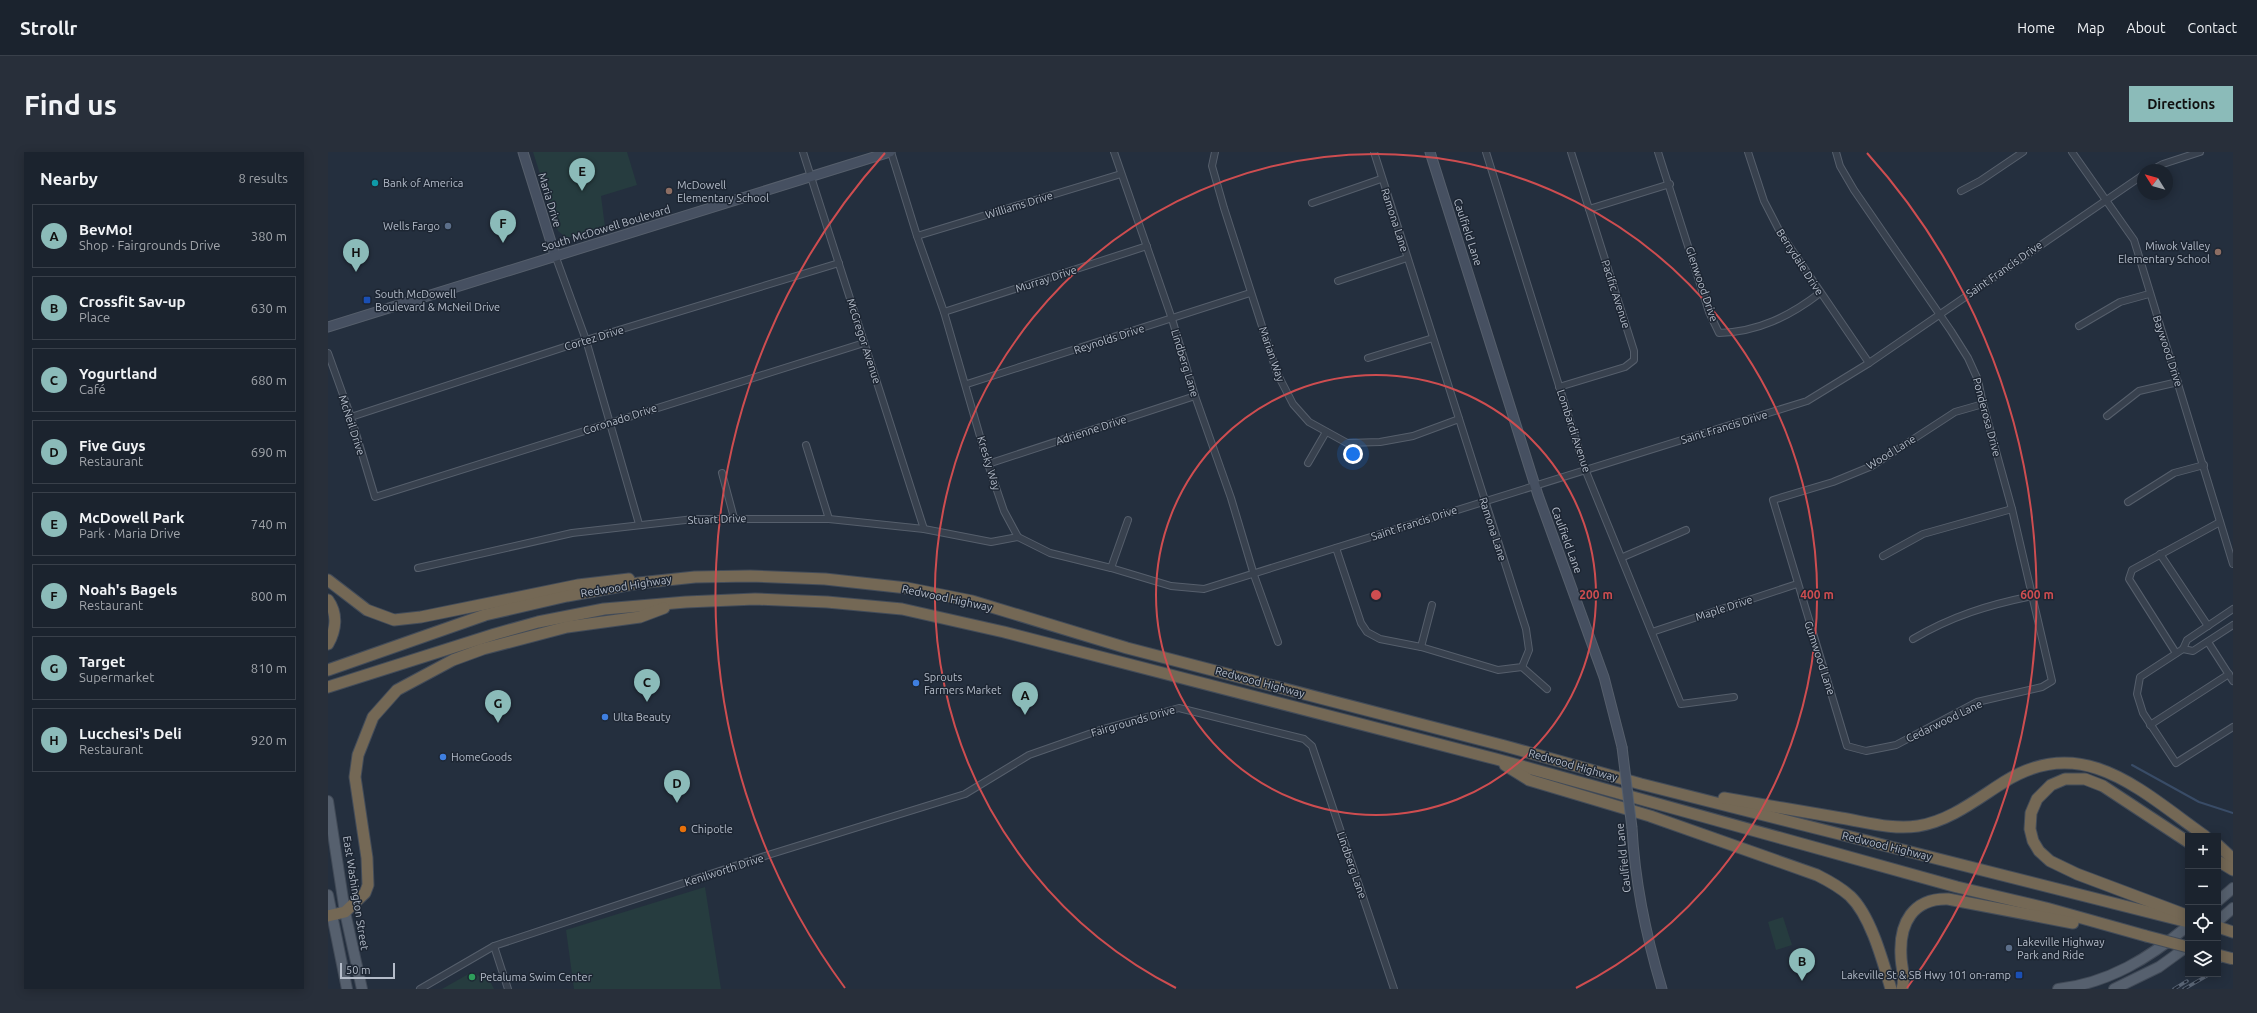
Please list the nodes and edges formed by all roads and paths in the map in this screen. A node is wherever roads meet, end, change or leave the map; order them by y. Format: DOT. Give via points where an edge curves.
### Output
graph roads {
  1 [pos="523,152"];
  2 [pos="803,152"];
  3 [pos="891,152"];
  4 [pos="1114,152"];
  5 [pos="1215,152"];
  6 [pos="1374,152"];
  7 [pos="1430,152"];
  8 [pos="1486,152"];
  9 [pos="1571,152"];
  10 [pos="1658,152"];
  11 [pos="1748,152"];
  12 [pos="1836,152"];
  13 [pos="2023,152"];
  14 [pos="2072,152"];
  15 [pos="2200,152"];
  16 [pos="2163,164"];
  17 [pos="1121,174"];
  18 [pos="811,176"];
  19 [pos="1382,179"];
  20 [pos="2137,179"];
  21 [pos="1670,184"];
  22 [pos="1961,191"];
  23 [pos="2106,198"];
  24 [pos="1312,203"];
  25 [pos="1589,208"];
  26 [pos="917,236"];
  27 [pos="1147,246"];
  28 [pos="555,256"];
  29 [pos="1407,258"];
  30 [pos="839,263"];
  31 [pos="1338,281"];
  32 [pos="1250,292"];
  33 [pos="1820,293"];
  34 [pos="2149,294"];
  35 [pos="944,312"];
  36 [pos="1939,314"];
  37 [pos="1172,319"];
  38 [pos="2080,326"];
  39 [pos="328,327"];
  40 [pos="1433,338"];
  41 [pos="586,340"];
  42 [pos="864,342"];
  43 [pos="328,353"];
  44 [pos="1368,358"];
  45 [pos="1869,364"];
  46 [pos="2178,382"];
  47 [pos="967,384"];
  48 [pos="1559,386"];
  49 [pos="1195,396"];
  50 [pos="1983,404"];
  51 [pos="2106,416"];
  52 [pos="351,417"];
  53 [pos="1459,419"];
  54 [pos="610,423"];
  55 [pos="1326,432"];
  56 [pos="806,445"];
  57 [pos="1308,463"];
  58 [pos="988,464"];
  59 [pos="2204,465"];
  60 [pos="1585,470"];
  61 [pos="722,473"];
  62 [pos="1535,484"];
  63 [pos="375,497"];
  64 [pos="1773,500"];
  65 [pos="1484,501"];
  66 [pos="2128,502"];
  67 [pos="2012,510"];
  68 [pos="734,518"];
  69 [pos="829,519"];
  70 [pos="1128,520"];
  71 [pos="2220,522"];
  72 [pos="639,524"];
  73 [pos="924,529"];
  74 [pos="1686,530"];
  75 [pos="1018,537"];
  76 [pos="1336,548"];
  77 [pos="2160,554"];
  78 [pos="1883,556"];
  79 [pos="1622,557"];
  80 [pos="2233,564"];
  81 [pos="418,568"];
  82 [pos="1111,568"];
  83 [pos="1254,574"];
  84 [pos="328,580"];
  85 [pos="639,583"];
  86 [pos="1797,584"];
  87 [pos="2032,596"];
  88 [pos="328,600"];
  89 [pos="675,603"];
  90 [pos="1432,605"];
  91 [pos="2233,609"];
  92 [pos="2233,625"];
  93 [pos="2208,626"];
  94 [pos="1652,632"];
  95 [pos="1913,639"];
  96 [pos="1278,642"];
  97 [pos="2208,642"];
  98 [pos="328,644"];
  99 [pos="1421,647"];
  100 [pos="2182,649"];
  101 [pos="2176,654"];
  102 [pos="1522,667"];
  103 [pos="328,670"];
  104 [pos="2229,674"];
  105 [pos="2233,681"];
  106 [pos="328,687"];
  107 [pos="2042,687"];
  108 [pos="1547,690"];
  109 [pos="1734,697"];
  110 [pos="2150,725"];
  111 [pos="2233,727"];
  112 [pos="1308,741"];
  113 [pos="1847,746"];
  114 [pos="1029,755"];
  115 [pos="1496,759"];
  116 [pos="1641,784"];
  117 [pos="328,801"];
  118 [pos="2201,833"];
  119 [pos="2185,840"];
  120 [pos="2221,849"];
  121 [pos="2233,859"];
  122 [pos="2221,863"];
  123 [pos="2233,870"];
  124 [pos="2233,888"];
  125 [pos="328,895"];
  126 [pos="2221,898"];
  127 [pos="2233,908"];
  128 [pos="345,912"];
  129 [pos="2169,912"];
  130 [pos="330,915"];
  131 [pos="2185,915"];
  132 [pos="2221,918"];
  133 [pos="2185,920"];
  134 [pos="2185,928"];
  135 [pos="2221,929"];
  136 [pos="2233,933"];
  137 [pos="2146,936"];
  138 [pos="494,946"];
  139 [pos="2185,946"];
  140 [pos="2185,949"];
  141 [pos="2221,957"];
  142 [pos="2233,960"];
  143 [pos="347,989"];
  144 [pos="362,989"];
  145 [pos="420,989"];
  146 [pos="508,989"];
  147 [pos="1394,989"];
  148 [pos="1662,989"];
  149 [pos="1891,989"];
  150 [pos="1902,989"];
  151 [pos="2058,989"];
  152 [pos="2114,989"];
  1 -- 28 [label="main road, Maria Drive"];
  2 -- 18 [label="street, McGregor Avenue"];
  3 -- 18 [label="main road, South McDowell Boulevard"];
  3 -- 26 [label="street, Kresky Way"];
  4 -- 17 [label="street, Lindberg Lane"];
  5 -- 32 [label="street, Marian Way" via="1212,166 1214,179"];
  6 -- 19 [label="street, Ramona Lane"];
  7 -- 62 [label="main road, Caulfield Lane"];
  8 -- 48 [label="street, Lombardi Avenue"];
  9 -- 25 [label="street, Pacific Avenue"];
  10 -- 21 [label="street, Glenwood Drive"];
  11 -- 33 [label="street, Berrydale Drive" via="1764,201 1781,234"];
  12 -- 36 [label="street, Ponderosa Drive" via="1840,166 1854,190"];
  13 -- 22 [label="street"];
  14 -- 23 [label="street, Baywood Drive"];
  15 -- 16 [label="street"];
  17 -- 26 [label="street, Williams Drive"];
  17 -- 27 [label="street, Lindberg Lane"];
  18 -- 28 [label="main road, South McDowell Boulevard"];
  18 -- 30 [label="street, McGregor Avenue"];
  19 -- 24 [label="street"];
  19 -- 29 [label="street, Ramona Lane"];
  20 -- 23 [label="street, Saint Francis Drive"];
  21 -- 25 [label="street"];
  21 -- 33 [label="street, Glenwood Drive" via="1710,312 1719,332 1735,332 1766,324 1797,311"];
  23 -- 34 [label="street, Baywood Drive" via="2134,240"];
  23 -- 36 [label="street, Saint Francis Drive"];
  25 -- 48 [label="street, Pacific Avenue" via="1634,351 1634,360 1625,367"];
  26 -- 35 [label="street, Kresky Way"];
  27 -- 35 [label="street, Murray Drive"];
  27 -- 37 [label="street, Lindberg Lane"];
  28 -- 39 [label="main road, South McDowell Boulevard"];
  28 -- 41 [label="street"];
  29 -- 31 [label="street"];
  29 -- 40 [label="street, Ramona Lane"];
  30 -- 41 [label="street, Cortez Drive"];
  30 -- 42 [label="street, McGregor Avenue"];
  32 -- 37 [label="street, Reynolds Drive"];
  32 -- 55 [label="street, Marian Way" via="1277,373 1293,404 1309,422"];
  33 -- 45 [label="street, Berrydale Drive"];
  34 -- 38 [label="street" via="2120,302"];
  34 -- 46 [label="street, Baywood Drive"];
  35 -- 47 [label="street, Kresky Way"];
  36 -- 45 [label="street, Saint Francis Drive"];
  36 -- 50 [label="street, Ponderosa Drive" via="1968,358 1978,380"];
  37 -- 47 [label="street, Reynolds Drive"];
  37 -- 49 [label="street, Lindberg Lane"];
  40 -- 44 [label="street"];
  40 -- 53 [label="street, Ramona Lane"];
  41 -- 52 [label="street, Cortez Drive"];
  41 -- 54 [label="street"];
  42 -- 54 [label="street, Coronado Drive"];
  42 -- 73 [label="street, McGregor Avenue"];
  43 -- 52 [label="street, McNeil Drive"];
  45 -- 60 [label="street, Saint Francis Drive" via="1807,401"];
  46 -- 51 [label="street" via="2139,391"];
  46 -- 59 [label="street, Baywood Drive"];
  47 -- 58 [label="street, Kresky Way"];
  48 -- 60 [label="street, Lombardi Avenue"];
  49 -- 58 [label="street, Adrienne Drive"];
  49 -- 83 [label="street, Lindberg Lane" via="1231,498"];
  50 -- 64 [label="street, Wood Lane" via="1955,412 1872,466 1833,482"];
  50 -- 67 [label="street, Ponderosa Drive"];
  52 -- 63 [label="street, McNeil Drive"];
  53 -- 55 [label="street, Marian Way" via="1413,436 1380,442 1347,443"];
  53 -- 65 [label="street, Ramona Lane"];
  54 -- 63 [label="street, Coronado Drive"];
  54 -- 72 [label="street"];
  55 -- 57 [label="street"];
  56 -- 69 [label="street"];
  58 -- 75 [label="street, Kresky Way" via="1004,511"];
  59 -- 66 [label="street" via="2174,473"];
  59 -- 71 [label="street, Baywood Drive"];
  60 -- 62 [label="street, Saint Francis Drive"];
  60 -- 79 [label="street, Lombardi Avenue"];
  61 -- 68 [label="street"];
  62 -- 65 [label="street, Saint Francis Drive"];
  62 -- 148 [label="main road, Caulfield Lane, bridge" via="1604,677 1622,747 1639,896"];
  64 -- 86 [label="street, Gumwood Lane"];
  65 -- 76 [label="street, Saint Francis Drive"];
  65 -- 102 [label="street, Ramona Lane" via="1526,629 1530,650"];
  67 -- 78 [label="street" via="1923,534"];
  67 -- 87 [label="street, Ponderosa Drive"];
  68 -- 69 [label="street, Stuart Drive"];
  68 -- 72 [label="street, Stuart Drive" via="694,518"];
  69 -- 73 [label="street, Stuart Drive"];
  70 -- 82 [label="street"];
  71 -- 77 [label="street"];
  71 -- 80 [label="street, Baywood Drive"];
  72 -- 81 [label="street, Stuart Drive" via="572,533"];
  73 -- 75 [label="street, Stuart Drive" via="991,542"];
  74 -- 79 [label="street"];
  75 -- 82 [label="street" via="1050,553"];
  76 -- 83 [label="street, Saint Francis Drive"];
  76 -- 99 [label="street" via="1361,623 1367,632 1380,639"];
  77 -- 93 [label="street"];
  77 -- 101 [label="street" via="2132,570 2129,579"];
  79 -- 94 [label="street, Lombardi Avenue"];
  82 -- 83 [label="street" via="1171,586 1204,589"];
  83 -- 96 [label="street, Lindberg Lane"];
  84 -- 85 [label="highway" via="367,610 394,620 421,617 591,583 627,578"];
  85 -- 103 [label="highway, Redwood Highway" via="485,615"];
  85 -- 116 [label="highway, Redwood Highway" via="695,577 742,576 825,579 907,588 965,600 1127,648"];
  86 -- 94 [label="street, Maple Drive"];
  86 -- 113 [label="street, Gumwood Lane"];
  87 -- 95 [label="street" via="1976,609 1940,623"];
  87 -- 107 [label="street, Ponderosa Drive" via="2052,681"];
  88 -- 98 [label="highway" via="336,626"];
  89 -- 106 [label="highway, Redwood Highway" via="604,609 538,622"];
  89 -- 115 [label="highway, Redwood Highway" via="755,599 902,609 1011,634"];
  89 -- 128 [label="highway" via="640,617 567,627 483,650 453,660 396,690 373,717 358,755 355,777 370,877 365,893"];
  90 -- 99 [label="street"];
  91 -- 93 [label="street"];
  92 -- 97 [label="street"];
  93 -- 100 [label="street" via="2187,640"];
  94 -- 109 [label="street, Lombardi Avenue" via="1681,704"];
  97 -- 100 [label="street" via="2193,651"];
  97 -- 104 [label="street"];
  99 -- 102 [label="street" via="1498,670"];
  100 -- 101 [label="street"];
  101 -- 110 [label="street" via="2140,677 2138,694 2143,714"];
  102 -- 108 [label="street"];
  104 -- 105 [label="street"];
  104 -- 110 [label="street"];
  107 -- 113 [label="street, Cedarwood Lane" via="1977,702 1896,744 1866,751"];
  110 -- 111 [label="street" via="2176,763"];
  112 -- 114 [label="street, Fairgrounds Drive" via="1179,708 1104,729"];
  112 -- 147 [label="street, Lindberg Lane" via="1312,746"];
  114 -- 138 [label="street, Kenilworth Drive" via="965,794"];
  115 -- 137 [label="highway, Redwood Highway" via="1957,887 2046,908"];
  115 -- 149 [label="highway" via="1529,780 1650,816 1831,882 1851,897 1867,921"];
  116 -- 118 [label="highway" via="1881,825 1911,827 1945,818 2012,777 2030,769 2054,763 2074,763 2094,766 2116,775"];
  116 -- 129 [label="highway, Redwood Highway"];
  117 -- 128 [label="main road, East Washington Street"];
  119 -- 129 [label="highway" via="2103,786 2085,779 2065,779 2051,785 2039,796 2032,810 2030,825 2033,841 2050,862"];
  120 -- 121 [label="highway"];
  122 -- 123 [label="highway"];
  124 -- 126 [label="main road"];
  125 -- 130 [label="main road"];
  127 -- 132 [label="main road"];
  128 -- 130 [label="highway"];
  128 -- 144 [label="main road, East Washington Street"];
  129 -- 131 [label="highway"];
  129 -- 133 [label="highway, Redwood Highway"];
  130 -- 143 [label="main road"];
  134 -- 151 [label="main road" via="2160,948 2127,968 2097,981"];
  135 -- 136 [label="highway"];
  137 -- 139 [label="highway, Redwood Highway, bridge"];
  137 -- 150 [label="highway" via="1948,899 1929,900 1914,910 1907,921 1902,938 1901,955 1905,981"];
  138 -- 145 [label="street, Kenilworth Drive"];
  138 -- 146 [label="street"];
  140 -- 152 [label="main road" via="2159,967"];
  141 -- 142 [label="highway, bridge"];
}
